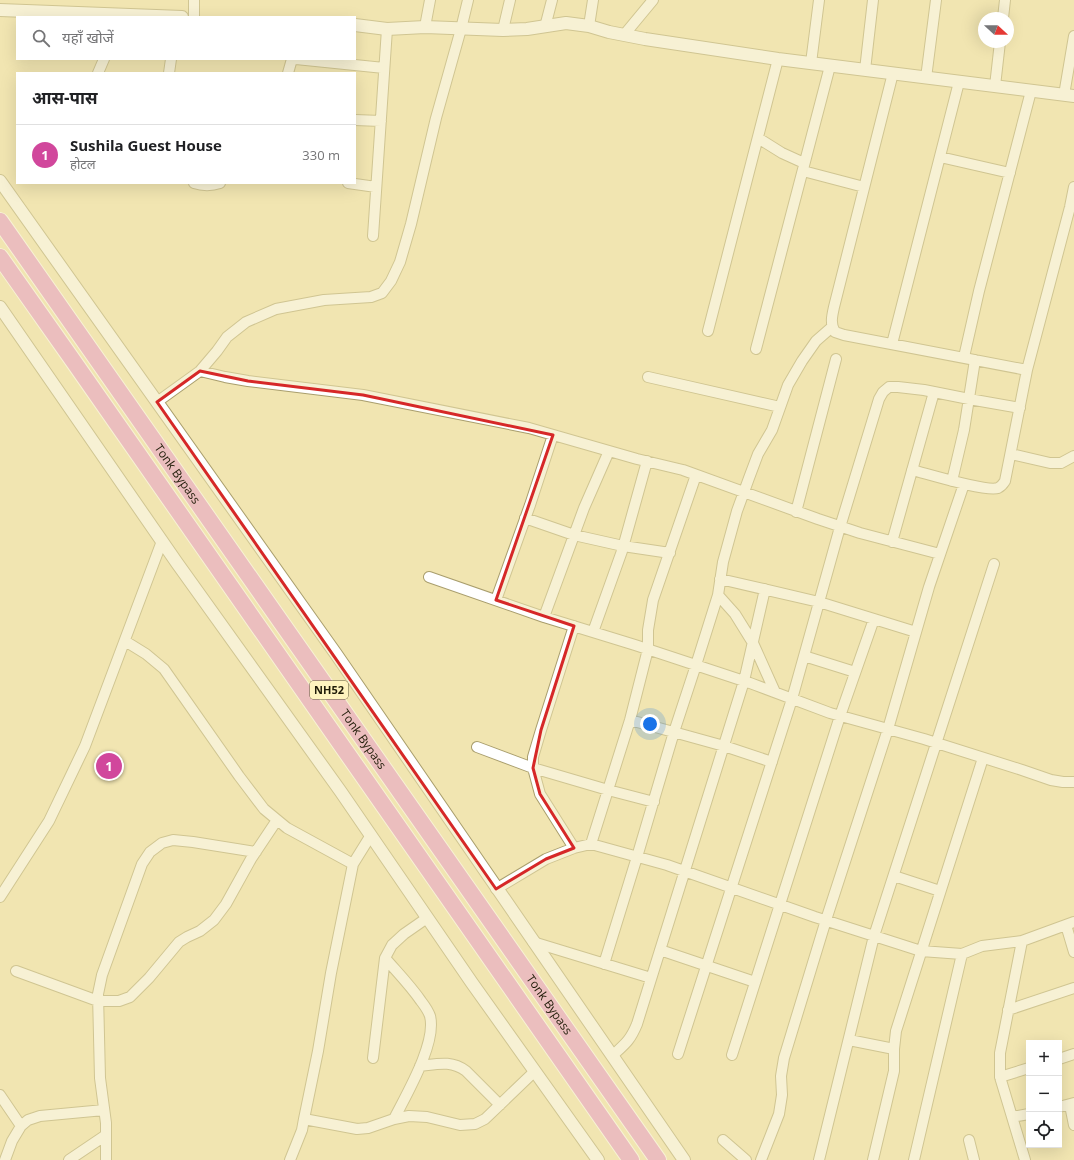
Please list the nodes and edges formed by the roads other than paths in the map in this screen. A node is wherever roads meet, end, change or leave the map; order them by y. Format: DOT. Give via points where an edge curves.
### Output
graph roads {
  1 [pos="194,0"];
  2 [pos="430,0"];
  3 [pos="468,0"];
  4 [pos="510,0"];
  5 [pos="552,0"];
  6 [pos="653,0"];
  7 [pos="819,0"];
  8 [pos="873,0"];
  9 [pos="936,0"];
  10 [pos="1005,0"];
  11 [pos="590,1"];
  12 [pos="0,10"];
  13 [pos="1004,12"];
  14 [pos="124,16"];
  15 [pos="194,16"];
  16 [pos="356,25"];
  17 [pos="544,26"];
  18 [pos="589,26"];
  19 [pos="425,27"];
  20 [pos="387,29"];
  21 [pos="461,29"];
  22 [pos="503,30"];
  23 [pos="624,35"];
  24 [pos="1074,36"];
  25 [pos="999,48"];
  26 [pos="778,59"];
  27 [pos="104,60"];
  28 [pos="171,60"];
  29 [pos="292,60"];
  30 [pos="306,60"];
  31 [pos="811,63"];
  32 [pos="830,66"];
  33 [pos="384,68"];
  34 [pos="865,70"];
  35 [pos="98,72"];
  36 [pos="169,72"];
  37 [pos="288,72"];
  38 [pos="893,73"];
  39 [pos="926,78"];
  40 [pos="960,82"];
  41 [pos="995,86"];
  42 [pos="1031,91"];
  43 [pos="1069,96"];
  44 [pos="356,120"];
  45 [pos="381,121"];
  46 [pos="758,138"];
  47 [pos="940,158"];
  48 [pos="803,167"];
  49 [pos="1010,173"];
  50 [pos="0,181"];
  51 [pos="197,184"];
  52 [pos="217,184"];
  53 [pos="355,184"];
  54 [pos="376,187"];
  55 [pos="864,187"];
  56 [pos="1074,187"];
  57 [pos="0,221"];
  58 [pos="373,236"];
  59 [pos="0,257"];
  60 [pos="0,307"];
  61 [pos="832,327"];
  62 [pos="708,331"];
  63 [pos="892,344"];
  64 [pos="756,349"];
  65 [pos="964,357"];
  66 [pos="836,359"];
  67 [pos="975,360"];
  68 [pos="1027,370"];
  69 [pos="200,371"];
  70 [pos="648,377"];
  71 [pos="934,392"];
  72 [pos="969,399"];
  73 [pos="156,402"];
  74 [pos="780,407"];
  75 [pos="1020,408"];
  76 [pos="553,435"];
  77 [pos="609,451"];
  78 [pos="1011,454"];
  79 [pos="1074,456"];
  80 [pos="647,461"];
  81 [pos="912,470"];
  82 [pos="696,475"];
  83 [pos="952,481"];
  84 [pos="964,484"];
  85 [pos="744,492"];
  86 [pos="796,512"];
  87 [pos="525,518"];
  88 [pos="840,527"];
  89 [pos="574,535"];
  90 [pos="162,541"];
  91 [pos="892,542"];
  92 [pos="623,546"];
  93 [pos="670,553"];
  94 [pos="940,554"];
  95 [pos="994,564"];
  96 [pos="429,577"];
  97 [pos="720,579"];
  98 [pos="765,589"];
  99 [pos="718,595"];
  100 [pos="496,600"];
  101 [pos="819,602"];
  102 [pos="544,617"];
  103 [pos="874,619"];
  104 [pos="574,626"];
  105 [pos="593,632"];
  106 [pos="916,632"];
  107 [pos="125,641"];
  108 [pos="753,644"];
  109 [pos="648,649"];
  110 [pos="804,656"];
  111 [pos="696,665"];
  112 [pos="855,672"];
  113 [pos="744,681"];
  114 [pos="775,692"];
  115 [pos="792,699"];
  116 [pos="840,716"];
  117 [pos="630,720"];
  118 [pos="888,729"];
  119 [pos="674,732"];
  120 [pos="936,743"];
  121 [pos="724,746"];
  122 [pos="477,747"];
  123 [pos="983,758"];
  124 [pos="772,762"];
  125 [pos="532,768"];
  126 [pos="1074,782"];
  127 [pos="608,790"];
  128 [pos="654,802"];
  129 [pos="277,820"];
  130 [pos="371,835"];
  131 [pos="591,844"];
  132 [pos="574,848"];
  133 [pos="256,852"];
  134 [pos="638,857"];
  135 [pos="353,864"];
  136 [pos="685,871"];
  137 [pos="894,876"];
  138 [pos="732,887"];
  139 [pos="496,889"];
  140 [pos="940,891"];
  141 [pos="0,897"];
  142 [pos="780,904"];
  143 [pos="427,918"];
  144 [pos="826,920"];
  145 [pos="1070,923"];
  146 [pos="874,936"];
  147 [pos="1022,940"];
  148 [pos="533,942"];
  149 [pos="660,950"];
  150 [pos="921,951"];
  151 [pos="1074,952"];
  152 [pos="962,954"];
  153 [pos="386,958"];
  154 [pos="604,964"];
  155 [pos="706,966"];
  156 [pos="16,971"];
  157 [pos="651,978"];
  158 [pos="755,982"];
  159 [pos="1074,988"];
  160 [pos="98,1001"];
  161 [pos="1008,1010"];
  162 [pos="849,1040"];
  163 [pos="894,1049"];
  164 [pos="678,1054"];
  165 [pos="1074,1054"];
  166 [pos="732,1055"];
  167 [pos="612,1056"];
  168 [pos="373,1058"];
  169 [pos="1062,1058"];
  170 [pos="420,1066"];
  171 [pos="1026,1069"];
  172 [pos="535,1072"];
  173 [pos="1000,1077"];
  174 [pos="0,1095"];
  175 [pos="1072,1104"];
  176 [pos="500,1105"];
  177 [pos="1062,1106"];
  178 [pos="104,1110"];
  179 [pos="1026,1115"];
  180 [pos="1012,1117"];
  181 [pos="304,1119"];
  182 [pos="394,1119"];
  183 [pos="1074,1125"];
  184 [pos="21,1126"];
  185 [pos="106,1135"];
  186 [pos="723,1140"];
  187 [pos="969,1140"];
  188 [pos="4,1160"];
  189 [pos="69,1160"];
  190 [pos="106,1160"];
  191 [pos="290,1160"];
  192 [pos="598,1160"];
  193 [pos="631,1160"];
  194 [pos="658,1160"];
  195 [pos="684,1160"];
  196 [pos="746,1160"];
  197 [pos="761,1160"];
  198 [pos="819,1160"];
  199 [pos="874,1160"];
  200 [pos="914,1160"];
  201 [pos="974,1160"];
  202 [pos="1025,1160"];
  1 -- 15 [label="street"];
  2 -- 19 [label="street"];
  3 -- 21 [label="street"];
  4 -- 22 [label="street"];
  5 -- 17 [label="street"];
  6 -- 23 [label="street"];
  7 -- 31 [label="street"];
  8 -- 34 [label="street"];
  9 -- 39 [label="street"];
  10 -- 13 [label="street"];
  11 -- 18 [label="street"];
  12 -- 14 [label="street"];
  16 -- 20 [label="street"];
  17 -- 18 [label="street" via="566,23"];
  17 -- 22 [label="street"];
  18 -- 23 [label="street"];
  19 -- 20 [label="street"];
  19 -- 21 [label="street"];
  20 -- 33 [label="street"];
  21 -- 22 [label="street"];
  21 -- 69 [label="street" via="400,262 382,293 371,297 324,300 276,309 246,322 227,337"];
  23 -- 26 [label="street"];
  24 -- 43 [label="street"];
  25 -- 41 [label="street"];
  26 -- 31 [label="street"];
  26 -- 46 [label="street"];
  27 -- 35 [label="street"];
  28 -- 36 [label="street"];
  29 -- 37 [label="street"];
  30 -- 33 [label="street"];
  31 -- 32 [label="street"];
  32 -- 34 [label="street"];
  32 -- 48 [label="street"];
  33 -- 45 [label="street"];
  34 -- 38 [label="street"];
  38 -- 39 [label="street"];
  38 -- 55 [label="street"];
  39 -- 40 [label="street"];
  40 -- 41 [label="street"];
  40 -- 47 [label="street"];
  41 -- 42 [label="street"];
  42 -- 43 [label="street"];
  42 -- 49 [label="street"];
  44 -- 45 [label="street"];
  45 -- 54 [label="street"];
  46 -- 48 [label="street"];
  46 -- 62 [label="street"];
  47 -- 49 [label="street"];
  47 -- 63 [label="street"];
  48 -- 55 [label="street"];
  48 -- 64 [label="street"];
  49 -- 65 [label="street"];
  50 -- 73 [label="street"];
  51 -- 52 [label="street"];
  53 -- 54 [label="street"];
  54 -- 58 [label="street"];
  55 -- 61 [label="street" via="834,307"];
  56 -- 68 [label="street"];
  57 -- 194 [label="highway, Tonk Bypass / NH52"];
  59 -- 193 [label="highway, NH52"];
  60 -- 90 [label="street"];
  61 -- 63 [label="street" via="835,332 844,335"];
  61 -- 74 [label="street" via="816,341 802,361 788,385"];
  63 -- 65 [label="street"];
  65 -- 67 [label="street"];
  66 -- 86 [label="street"];
  67 -- 68 [label="street"];
  67 -- 72 [label="street"];
  68 -- 75 [label="street"];
  69 -- 73 [label="street"];
  69 -- 76 [label="street" via="248,381 363,395"];
  70 -- 74 [label="street"];
  71 -- 72 [label="street"];
  71 -- 81 [label="street"];
  71 -- 88 [label="street" via="898,387 889,387 883,392"];
  72 -- 75 [label="street"];
  72 -- 83 [label="street"];
  73 -- 139 [label="street" via="336,654"];
  74 -- 85 [label="street"];
  75 -- 78 [label="street"];
  76 -- 77 [label="street"];
  76 -- 87 [label="street"];
  77 -- 80 [label="street"];
  77 -- 89 [label="street"];
  78 -- 79 [label="street" via="1050,463 1061,463"];
  78 -- 84 [label="street" via="1002,486 986,488"];
  80 -- 82 [label="street"];
  80 -- 92 [label="street"];
  81 -- 83 [label="street"];
  81 -- 91 [label="street"];
  82 -- 85 [label="street"];
  82 -- 93 [label="street"];
  83 -- 84 [label="street"];
  84 -- 94 [label="street"];
  85 -- 86 [label="street"];
  85 -- 97 [label="street"];
  86 -- 88 [label="street"];
  87 -- 89 [label="street"];
  87 -- 100 [label="street"];
  88 -- 91 [label="street"];
  88 -- 101 [label="street"];
  89 -- 92 [label="street"];
  89 -- 102 [label="street"];
  90 -- 107 [label="street"];
  90 -- 130 [label="street"];
  91 -- 94 [label="street"];
  92 -- 93 [label="street"];
  92 -- 105 [label="street"];
  93 -- 109 [label="street" via="653,600"];
  94 -- 106 [label="street"];
  95 -- 120 [label="street"];
  96 -- 100 [label="street"];
  97 -- 98 [label="street"];
  97 -- 99 [label="street"];
  98 -- 101 [label="street"];
  98 -- 108 [label="street"];
  99 -- 108 [label="street" via="735,614"];
  99 -- 111 [label="street"];
  100 -- 102 [label="street"];
  101 -- 103 [label="street"];
  101 -- 110 [label="street"];
  102 -- 104 [label="street"];
  103 -- 106 [label="street"];
  103 -- 112 [label="street"];
  104 -- 105 [label="street"];
  104 -- 125 [label="street" via="533,757"];
  105 -- 109 [label="street"];
  106 -- 118 [label="street"];
  107 -- 129 [label="street" via="146,654 164,670 243,782 264,809"];
  107 -- 141 [label="street" via="82,753 49,821"];
  108 -- 113 [label="street"];
  108 -- 114 [label="street"];
  109 -- 111 [label="street"];
  109 -- 117 [label="street"];
  110 -- 112 [label="street"];
  110 -- 115 [label="street"];
  111 -- 113 [label="street"];
  111 -- 119 [label="street"];
  112 -- 116 [label="street"];
  113 -- 114 [label="street"];
  113 -- 121 [label="street"];
  114 -- 115 [label="street"];
  115 -- 116 [label="street"];
  115 -- 124 [label="street"];
  116 -- 118 [label="street"];
  116 -- 142 [label="street"];
  117 -- 119 [label="street"];
  117 -- 127 [label="street"];
  118 -- 120 [label="street"];
  118 -- 144 [label="street"];
  119 -- 121 [label="street"];
  119 -- 128 [label="street"];
  120 -- 123 [label="street"];
  120 -- 137 [label="street"];
  121 -- 124 [label="street"];
  121 -- 136 [label="street"];
  122 -- 125 [label="street"];
  123 -- 126 [label="street" via="1051,780"];
  123 -- 140 [label="street"];
  124 -- 138 [label="street"];
  125 -- 127 [label="street"];
  125 -- 132 [label="street" via="540,794"];
  127 -- 128 [label="street"];
  127 -- 131 [label="street"];
  128 -- 134 [label="street"];
  129 -- 133 [label="street"];
  129 -- 135 [label="street"];
  130 -- 135 [label="street"];
  130 -- 143 [label="street"];
  131 -- 132 [label="street"];
  131 -- 134 [label="street"];
  132 -- 139 [label="street" via="546,859"];
  133 -- 160 [label="street" via="214,920 179,942 130,997 119,1001"];
  133 -- 160 [label="street" via="173,840 162,843 150,852 142,864 102,975"];
  134 -- 136 [label="street"];
  134 -- 154 [label="street"];
  135 -- 181 [label="street"];
  136 -- 138 [label="street"];
  136 -- 149 [label="street"];
  137 -- 140 [label="street"];
  137 -- 146 [label="street"];
  138 -- 142 [label="street"];
  138 -- 155 [label="street"];
  139 -- 148 [label="street"];
  140 -- 150 [label="street"];
  142 -- 144 [label="street"];
  142 -- 158 [label="street"];
  143 -- 153 [label="street" via="392,945"];
  143 -- 172 [label="street"];
  144 -- 146 [label="street"];
  144 -- 197 [label="street" via="784,1058 779,1114"];
  145 -- 147 [label="street"];
  145 -- 151 [label="street"];
  146 -- 150 [label="street"];
  146 -- 162 [label="street"];
  147 -- 152 [label="street" via="982,946"];
  147 -- 161 [label="street"];
  148 -- 154 [label="street"];
  148 -- 167 [label="street"];
  149 -- 155 [label="street"];
  149 -- 157 [label="street"];
  150 -- 152 [label="street"];
  150 -- 163 [label="street" via="896,1031"];
  152 -- 200 [label="street"];
  153 -- 168 [label="street"];
  153 -- 170 [label="street" via="414,991 430,1016 428,1044"];
  154 -- 157 [label="street"];
  155 -- 158 [label="street"];
  155 -- 164 [label="street"];
  156 -- 160 [label="street"];
  157 -- 167 [label="street" via="631,1038"];
  158 -- 166 [label="street"];
  159 -- 161 [label="street"];
  160 -- 178 [label="street" via="100,1078"];
  161 -- 173 [label="street" via="1000,1053"];
  162 -- 163 [label="street"];
  162 -- 198 [label="street"];
  163 -- 199 [label="street" via="894,1070"];
  165 -- 169 [label="street"];
  167 -- 195 [label="street"];
  170 -- 176 [label="street" via="445,1063 461,1067"];
  170 -- 182 [label="street"];
  171 -- 173 [label="street"];
  172 -- 176 [label="street"];
  172 -- 192 [label="street"];
  173 -- 180 [label="street"];
  174 -- 184 [label="street"];
  175 -- 177 [label="street"];
  175 -- 183 [label="street"];
  176 -- 182 [label="street" via="485,1119 475,1124 460,1125 427,1117 409,1116"];
  178 -- 184 [label="street" via="40,1116 28,1120"];
  178 -- 185 [label="street"];
  179 -- 180 [label="street"];
  180 -- 202 [label="street"];
  181 -- 182 [label="street" via="357,1129"];
  181 -- 191 [label="street"];
  184 -- 188 [label="street"];
  185 -- 189 [label="street"];
  185 -- 190 [label="street"];
  186 -- 196 [label="street"];
  187 -- 201 [label="street"];
}
